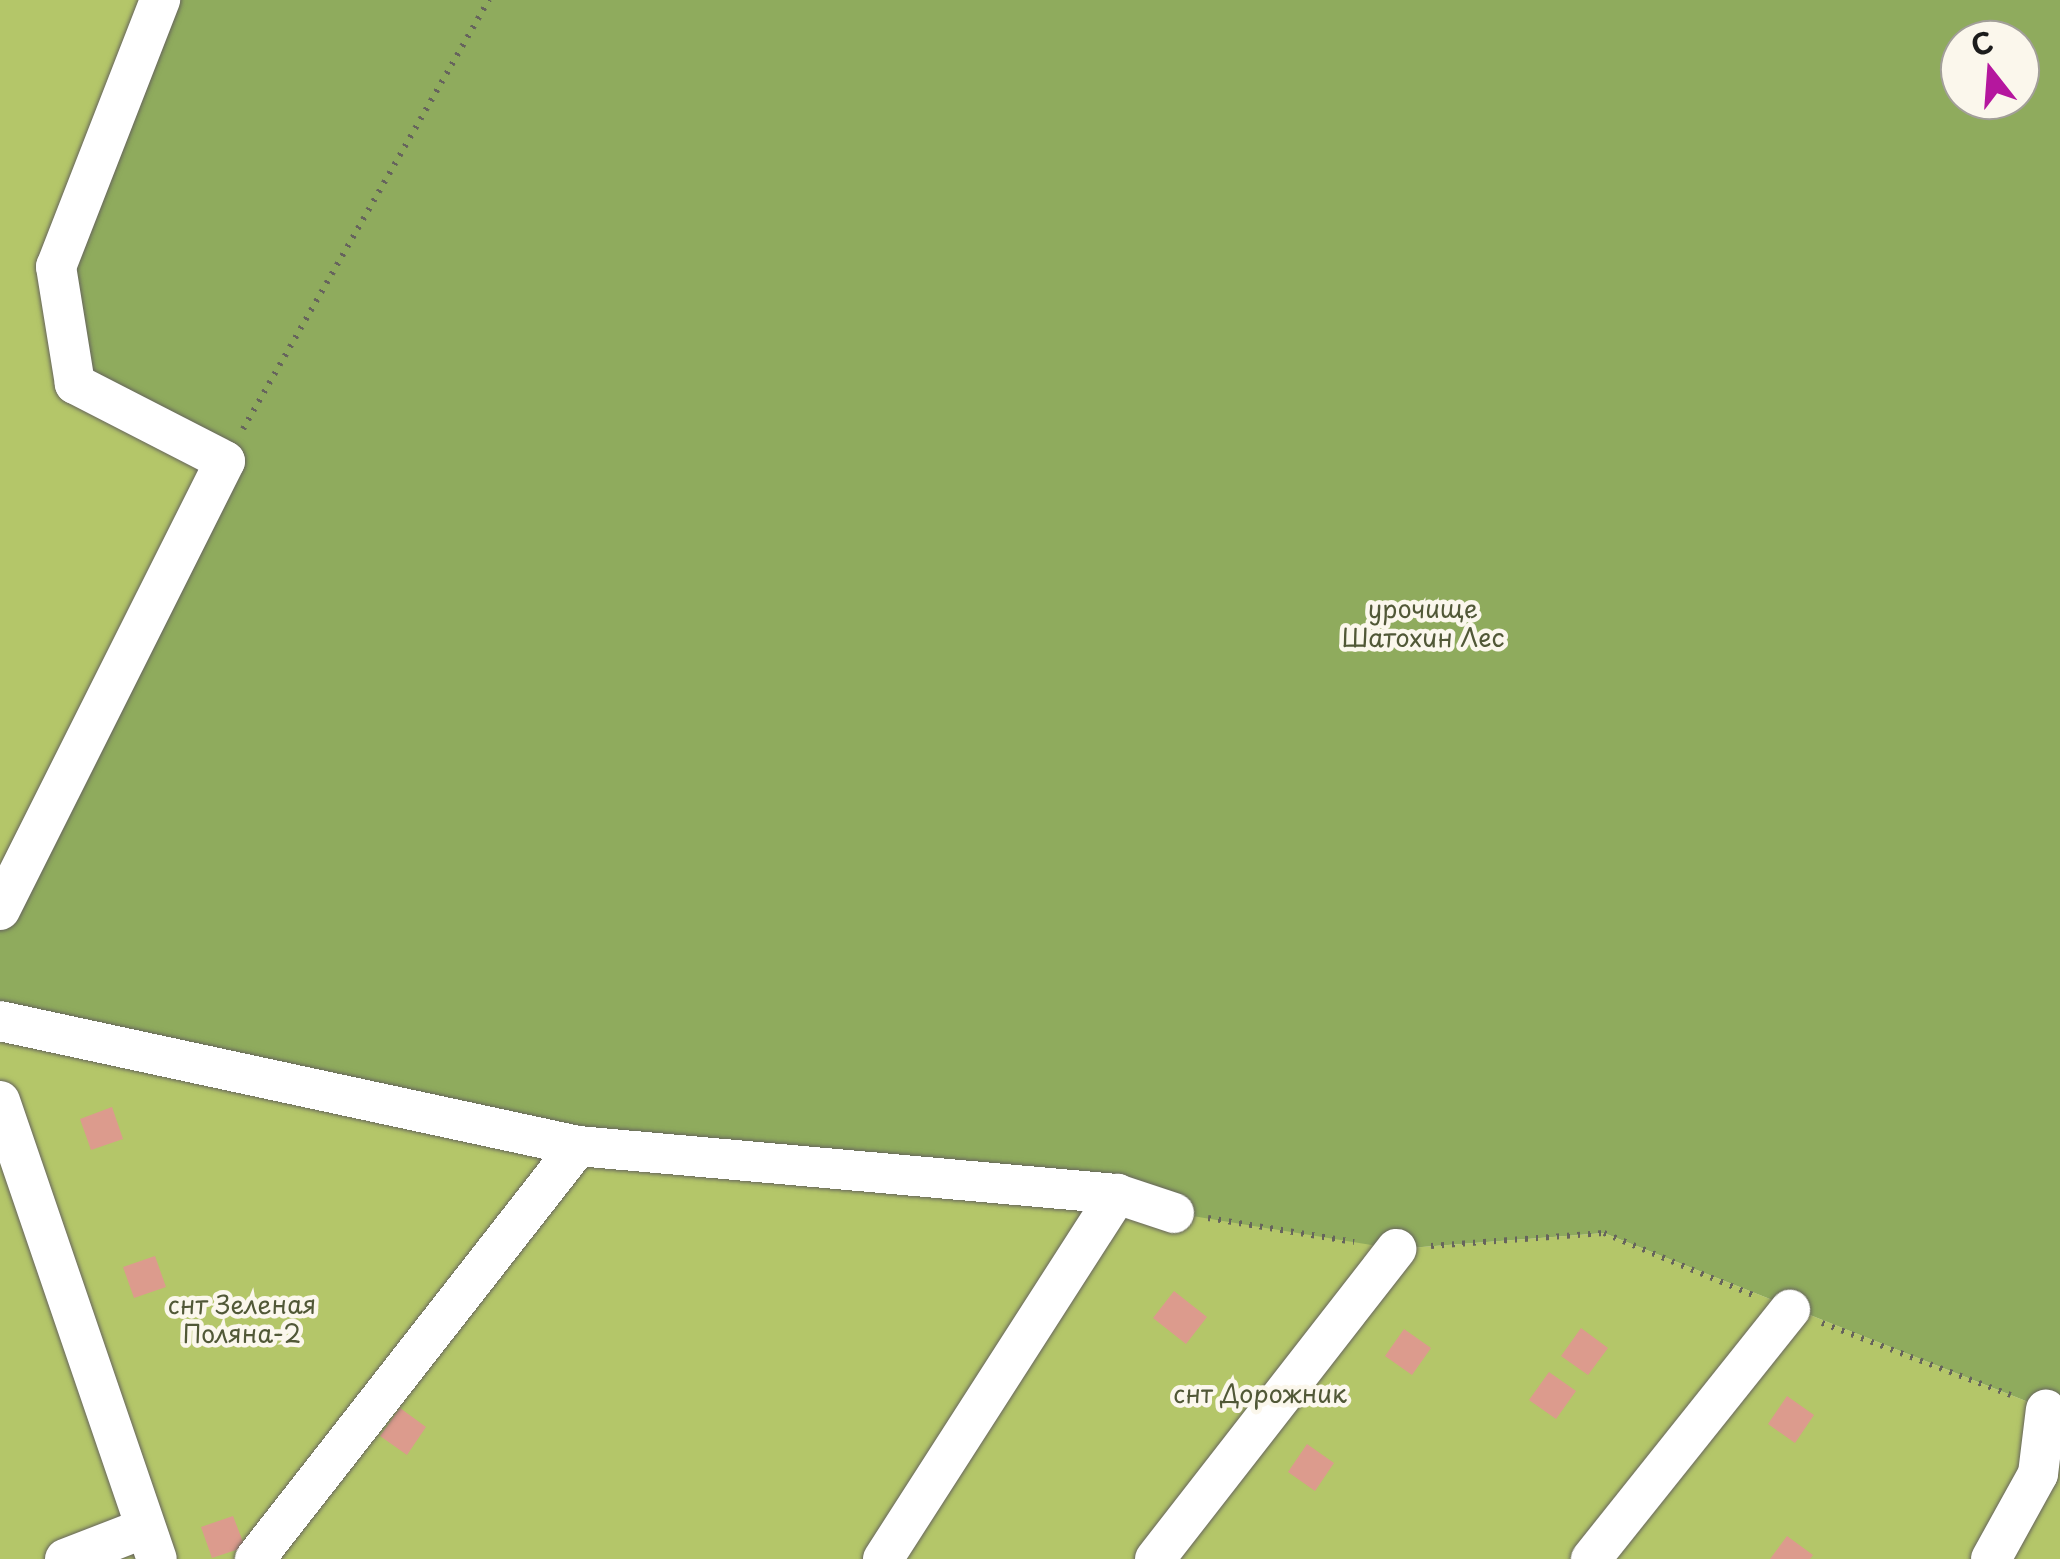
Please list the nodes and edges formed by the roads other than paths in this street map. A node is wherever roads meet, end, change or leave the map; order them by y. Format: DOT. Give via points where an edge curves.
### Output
graph roads {
  1 [pos="160,0"];
  2 [pos="0,910"];
  3 [pos="0,1022"];
  4 [pos="0,1101"];
  5 [pos="578,1146"];
  6 [pos="1116,1194"];
  7 [pos="1174,1213"];
  8 [pos="1396,1249"];
  9 [pos="1790,1310"];
  10 [pos="2046,1409"];
  11 [pos="151,1544"];
  12 [pos="65,1559"];
  13 [pos="255,1559"];
  14 [pos="883,1559"];
  15 [pos="1155,1559"];
  16 [pos="1591,1559"];
  17 [pos="1991,1559"];
  1 -- 2 [label="street" via="56,267 75,384 225,460"];
  3 -- 5 [label="street"];
  4 -- 11 [label="street"];
  5 -- 6 [label="street"];
  5 -- 13 [label="street"];
  6 -- 7 [label="street"];
  6 -- 14 [label="street"];
  8 -- 15 [label="street"];
  9 -- 16 [label="street"];
  10 -- 17 [label="street" via="2038,1474"];
  11 -- 12 [label="street"];
}
